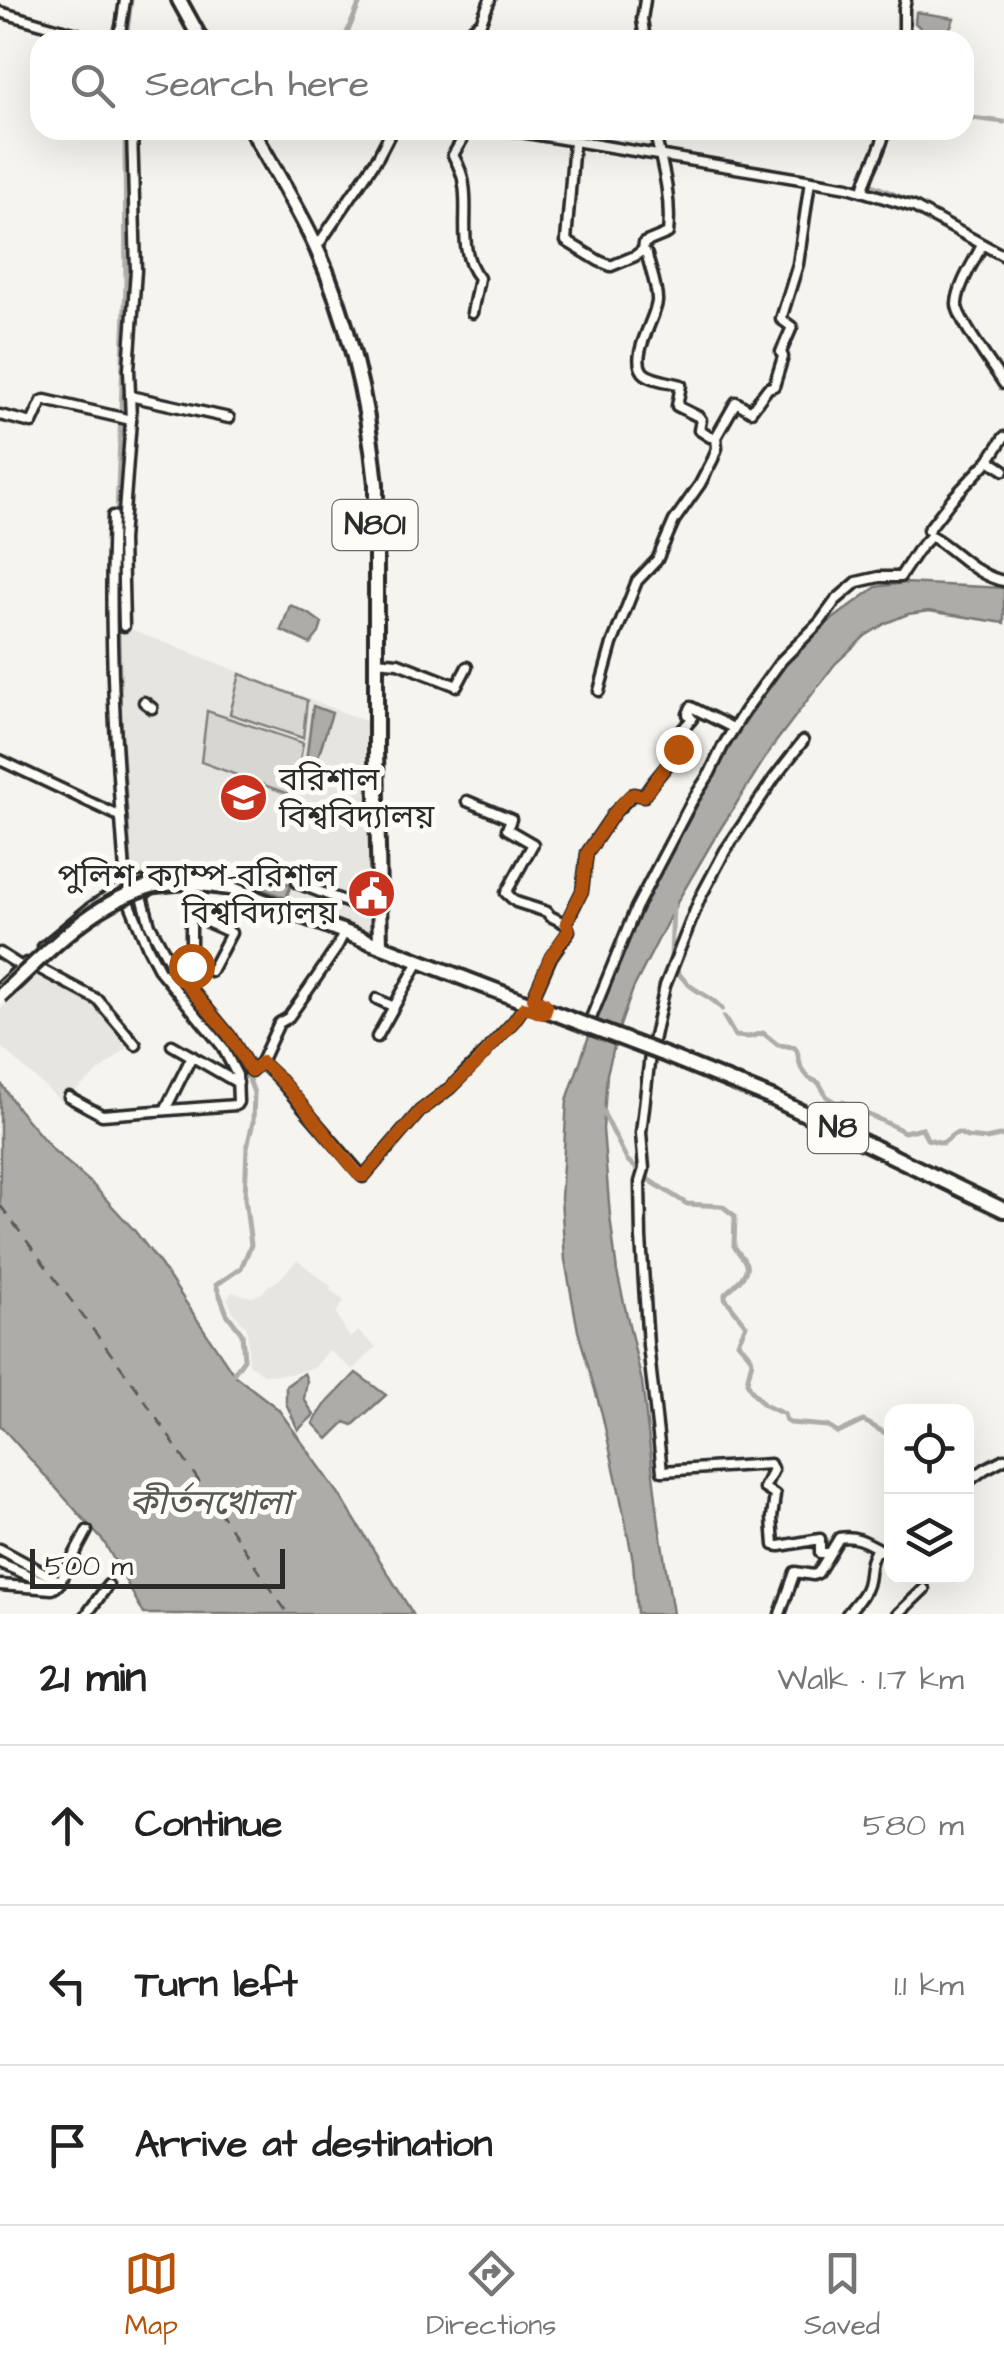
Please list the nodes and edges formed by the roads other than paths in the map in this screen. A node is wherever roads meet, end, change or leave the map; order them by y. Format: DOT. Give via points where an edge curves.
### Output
graph roads {
  1 [pos="126,0"];
  2 [pos="179,0"];
  3 [pos="490,0"];
  4 [pos="645,0"];
  5 [pos="906,0"];
  6 [pos="0,12"];
  7 [pos="63,30"];
  8 [pos="120,30"];
  9 [pos="196,30"];
  10 [pos="473,30"];
  11 [pos="644,30"];
  12 [pos="904,30"];
  13 [pos="132,140"];
  14 [pos="257,140"];
  15 [pos="387,140"];
  16 [pos="462,140"];
  17 [pos="563,140"];
  18 [pos="656,140"];
  19 [pos="883,140"];
  20 [pos="574,142"];
  21 [pos="660,156"];
  22 [pos="810,181"];
  23 [pos="863,191"];
  24 [pos="982,244"];
  25 [pos="316,248"];
  26 [pos="643,250"];
  27 [pos="1004,256"];
  28 [pos="472,313"];
  29 [pos="1004,384"];
  30 [pos="130,396"];
  31 [pos="0,415"];
  32 [pos="229,418"];
  33 [pos="129,420"];
  34 [pos="1004,436"];
  35 [pos="716,437"];
  36 [pos="989,460"];
  37 [pos="1004,470"];
  38 [pos="113,516"];
  39 [pos="928,530"];
  40 [pos="1004,581"];
  41 [pos="124,626"];
  42 [pos="375,660"];
  43 [pos="467,667"];
  44 [pos="599,691"];
  45 [pos="733,728"];
  46 [pos="802,741"];
  47 [pos="0,760"];
  48 [pos="468,801"];
  49 [pos="121,817"];
  50 [pos="171,882"];
  51 [pos="190,882"];
  52 [pos="297,883"];
  53 [pos="128,884"];
  54 [pos="241,892"];
  55 [pos="354,905"];
  56 [pos="210,924"];
  57 [pos="566,924"];
  58 [pos="380,925"];
  59 [pos="224,930"];
  60 [pos="344,931"];
  61 [pos="362,938"];
  62 [pos="380,945"];
  63 [pos="395,950"];
  64 [pos="0,953"];
  65 [pos="423,962"];
  66 [pos="26,963"];
  67 [pos="211,971"];
  68 [pos="187,985"];
  69 [pos="0,987"];
  70 [pos="0,996"];
  71 [pos="376,998"];
  72 [pos="537,1003"];
  73 [pos="394,1007"];
  74 [pos="524,1007"];
  75 [pos="589,1023"];
  76 [pos="377,1038"];
  77 [pos="136,1045"];
  78 [pos="172,1045"];
  79 [pos="192,1056"];
  80 [pos="262,1062"];
  81 [pos="238,1083"];
  82 [pos="69,1097"];
  83 [pos="774,1098"];
  84 [pos="165,1110"];
  85 [pos="1004,1210"];
  86 [pos="1004,1460"];
  87 [pos="974,1477"];
  88 [pos="87,1531"];
  89 [pos="0,1549"];
  90 [pos="884,1549"];
  91 [pos="881,1550"];
  92 [pos="828,1553"];
  93 [pos="0,1563"];
  94 [pos="58,1584"];
  95 [pos="108,1584"];
  96 [pos="0,1585"];
  97 [pos="924,1590"];
  98 [pos="87,1614"];
  99 [pos="780,1614"];
  100 [pos="847,1614"];
  101 [pos="898,1614"];
  1 -- 8 [label="street"];
  2 -- 9 [label="highway"];
  3 -- 10 [label="street"];
  4 -- 11 [label="street"];
  5 -- 12 [label="street"];
  6 -- 7 [label="street"];
  13 -- 30 [label="street"];
  14 -- 25 [label="highway, N801"];
  15 -- 25 [label="street"];
  16 -- 28 [label="street" via="454,155 464,185 468,257 479,278"];
  17 -- 20 [label="street"];
  18 -- 21 [label="street"];
  19 -- 23 [label="street"];
  20 -- 21 [label="street"];
  20 -- 26 [label="street" via="566,241 611,266"];
  21 -- 22 [label="street"];
  21 -- 26 [label="street" via="668,233 644,243"];
  22 -- 23 [label="street"];
  22 -- 35 [label="street" via="798,264 781,319 792,327 774,386 752,411 736,402"];
  23 -- 24 [label="street" via="914,207"];
  24 -- 27 [label="street"];
  24 -- 29 [label="street" via="956,308"];
  25 -- 42 [label="highway, N801" via="349,336 372,444"];
  26 -- 35 [label="street" via="656,303 642,370 680,385 677,406 701,420 699,430"];
  30 -- 32 [label="street"];
  30 -- 33 [label="street"];
  31 -- 33 [label="street" via="32,423 45,400"];
  33 -- 41 [label="street"];
  34 -- 36 [label="street"];
  35 -- 44 [label="street" via="700,484 631,596"];
  36 -- 37 [label="street"];
  36 -- 39 [label="street"];
  38 -- 49 [label="street" via="113,720"];
  40 -- 45 [label="street" via="975,569 931,536 900,577 857,582 836,600"];
  42 -- 43 [label="street" via="453,686"];
  42 -- 58 [label="highway, N801"];
  45 -- 57 [label="street" via="691,707 692,719 668,764 644,796 629,796 587,853 582,891"];
  45 -- 75 [label="street" via="636,908"];
  46 -- 92 [label="street" via="724,850 665,986 641,1133 642,1279 662,1471 770,1464 764,1488 775,1495 774,1545 820,1538 820,1553"];
  47 -- 49 [label="street"];
  48 -- 57 [label="street" via="511,819 507,829 533,844 506,893"];
  49 -- 53 [label="street"];
  50 -- 51 [label="highway, N8"];
  50 -- 53 [label="street"];
  50 -- 68 [label="street" via="142,896 150,925"];
  50 -- 70 [label="highway, N8, bridge" via="96,910"];
  51 -- 54 [label="highway, N8"];
  51 -- 68 [label="street"];
  52 -- 55 [label="street"];
  53 -- 66 [label="street" via="81,914"];
  53 -- 81 [label="street" via="160,971 222,1046"];
  54 -- 59 [label="street"];
  54 -- 60 [label="highway, N8"];
  56 -- 59 [label="street"];
  57 -- 72 [label="street"];
  58 -- 61 [label="highway"];
  58 -- 62 [label="highway, N801"];
  58 -- 63 [label="highway"];
  59 -- 67 [label="street" via="230,932"];
  60 -- 61 [label="highway, N8"];
  60 -- 80 [label="street" via="279,1022"];
  61 -- 62 [label="highway, N8"];
  62 -- 63 [label="highway, N8"];
  63 -- 65 [label="highway, N8"];
  64 -- 66 [label="street"];
  65 -- 72 [label="highway, N8"];
  65 -- 73 [label="street"];
  65 -- 74 [label="street"];
  66 -- 69 [label="street"];
  66 -- 77 [label="street" via="98,1000"];
  68 -- 80 [label="street" via="251,1071"];
  71 -- 73 [label="street"];
  72 -- 74 [label="street" via="545,1003 545,1013"];
  72 -- 83 [label="highway, N8, bridge"];
  73 -- 76 [label="street"];
  74 -- 80 [label="street" via="362,1177"];
  78 -- 79 [label="street"];
  79 -- 81 [label="street"];
  79 -- 84 [label="street"];
  81 -- 84 [label="street" via="236,1105"];
  82 -- 84 [label="street" via="102,1115"];
  83 -- 83 [label="street" via="668,1064 664,1058 672,1051"];
  83 -- 85 [label="highway, N8"];
  86 -- 87 [label="street"];
  88 -- 94 [label="street"];
  89 -- 94 [label="street"];
  90 -- 91 [label="street"];
  91 -- 92 [label="street" via="849,1536 838,1538"];
  91 -- 100 [label="street" via="869,1561 868,1582"];
  92 -- 99 [label="street" via="818,1573 795,1572"];
  93 -- 94 [label="street"];
  94 -- 96 [label="street"];
  95 -- 98 [label="street"];
  97 -- 101 [label="street"];
}
